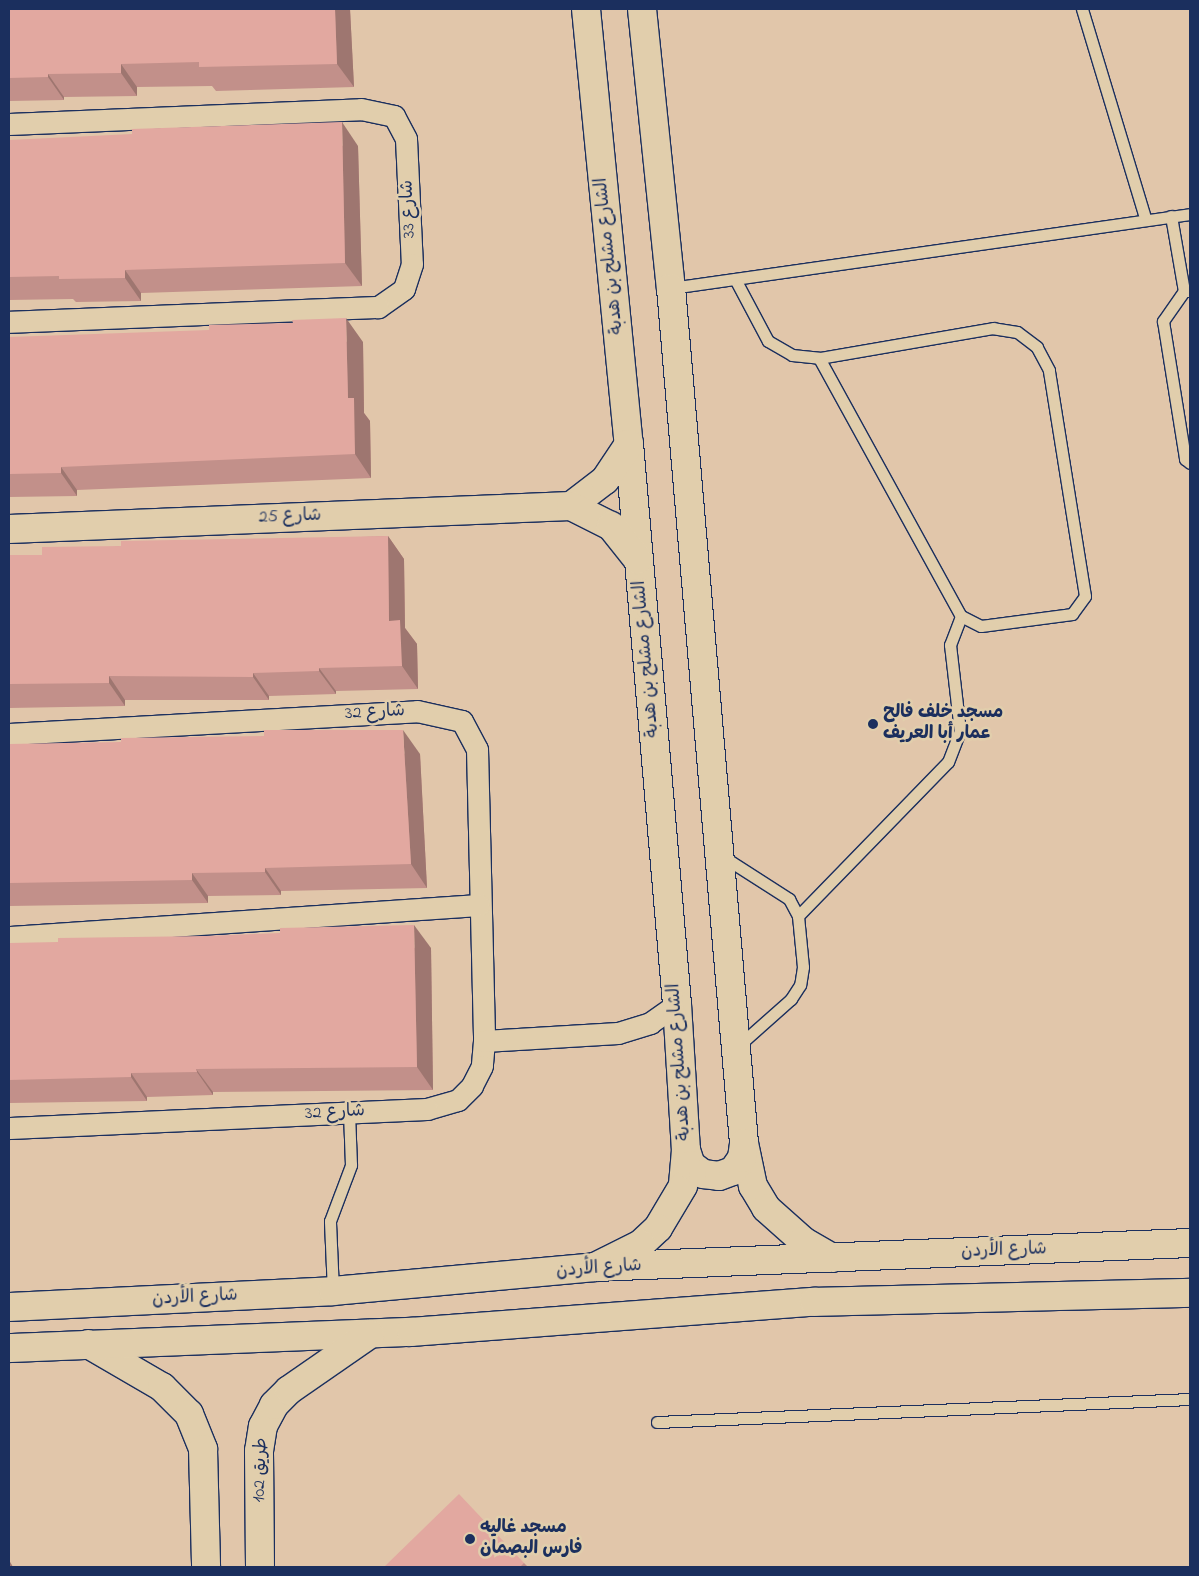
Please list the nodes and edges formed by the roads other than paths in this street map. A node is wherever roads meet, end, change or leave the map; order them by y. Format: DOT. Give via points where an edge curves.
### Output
graph roads {
  1 [pos="1082,9"];
  2 [pos="640,13"];
  3 [pos="589,14"];
  4 [pos="9,124"];
  5 [pos="1190,214"];
  6 [pos="1171,216"];
  7 [pos="1145,218"];
  8 [pos="735,279"];
  9 [pos="671,288"];
  10 [pos="1187,291"];
  11 [pos="9,322"];
  12 [pos="819,358"];
  13 [pos="629,444"];
  14 [pos="1190,463"];
  15 [pos="571,506"];
  16 [pos="9,529"];
  17 [pos="638,560"];
  18 [pos="961,616"];
  19 [pos="9,734"];
  20 [pos="720,855"];
  21 [pos="479,906"];
  22 [pos="798,916"];
  23 [pos="9,937"];
  24 [pos="677,1004"];
  25 [pos="484,1041"];
  26 [pos="736,1047"];
  27 [pos="349,1112"];
  28 [pos="9,1128"];
  29 [pos="744,1143"];
  30 [pos="686,1150"];
  31 [pos="1190,1243"];
  32 [pos="833,1258"];
  33 [pos="595,1268"];
  34 [pos="333,1291"];
  35 [pos="1190,1293"];
  36 [pos="9,1307"];
  37 [pos="370,1334"];
  38 [pos="88,1344"];
  39 [pos="9,1348"];
  40 [pos="1190,1399"];
  41 [pos="658,1422"];
  42 [pos="206,1567"];
  43 [pos="260,1567"];
  1 -- 7 [label="lane"];
  2 -- 9 [label="street"];
  3 -- 13 [label="street, الشارع مشلح بن هدبة"];
  4 -- 11 [label="street, شارع 33" via="360,109 394,116 406,139 412,264 404,289 378,307"];
  5 -- 6 [label="lane"];
  6 -- 7 [label="lane"];
  6 -- 10 [label="lane"];
  7 -- 8 [label="lane"];
  8 -- 9 [label="lane"];
  8 -- 12 [label="lane" via="768,341 792,355"];
  9 -- 20 [label="street"];
  10 -- 14 [label="lane" via="1164,321 1185,459"];
  12 -- 18 [label="lane"];
  12 -- 18 [label="lane" via="993,328 1017,332 1037,347 1049,370 1085,596 1072,614 981,626"];
  13 -- 15 [label="street" via="605,480"];
  13 -- 17 [label="street, الشارع مشلح بن هدبة"];
  15 -- 16 [label="street, شارع 25"];
  15 -- 17 [label="street, شارع 25" via="611,526"];
  17 -- 24 [label="street, الشارع مشلح بن هدبة"];
  18 -- 22 [label="lane" via="950,645 960,731 948,762"];
  19 -- 21 [label="street, شارع 32" via="417,711 462,721 477,749"];
  20 -- 22 [label="lane" via="789,899"];
  20 -- 26 [label="street"];
  21 -- 23 [label="street"];
  21 -- 25 [label="street, شارع 32"];
  22 -- 26 [label="lane" via="803,967 800,984 791,999"];
  24 -- 25 [label="street" via="650,1023 618,1033"];
  24 -- 30 [label="street, الشارع مشلح بن هدبة"];
  25 -- 27 [label="street, شارع 32" via="482,1066 472,1086 458,1100 427,1108"];
  26 -- 29 [label="street"];
  27 -- 28 [label="street, شارع 32"];
  27 -- 34 [label="lane" via="351,1165 330,1221"];
  29 -- 30 [label="street" via="742,1158 733,1170 719,1176 703,1174 691,1165"];
  29 -- 32 [label="street" via="753,1186 766,1208 803,1241"];
  30 -- 33 [label="street, الشارع مشلح بن هدبة" via="683,1186 658,1228 641,1244"];
  31 -- 32 [label="street, شارع الأردن"];
  32 -- 33 [label="street, شارع الأردن"];
  33 -- 34 [label="street, شارع الأردن"];
  34 -- 36 [label="street, شارع الأردن"];
  35 -- 37 [label="street" via="814,1302"];
  37 -- 38 [label="street"];
  37 -- 43 [label="street, طريق 102" via="289,1390 274,1405 263,1426"];
  38 -- 39 [label="street"];
  38 -- 42 [label="street" via="162,1387 189,1414 203,1449"];
  40 -- 41 [label="lane"];
}
